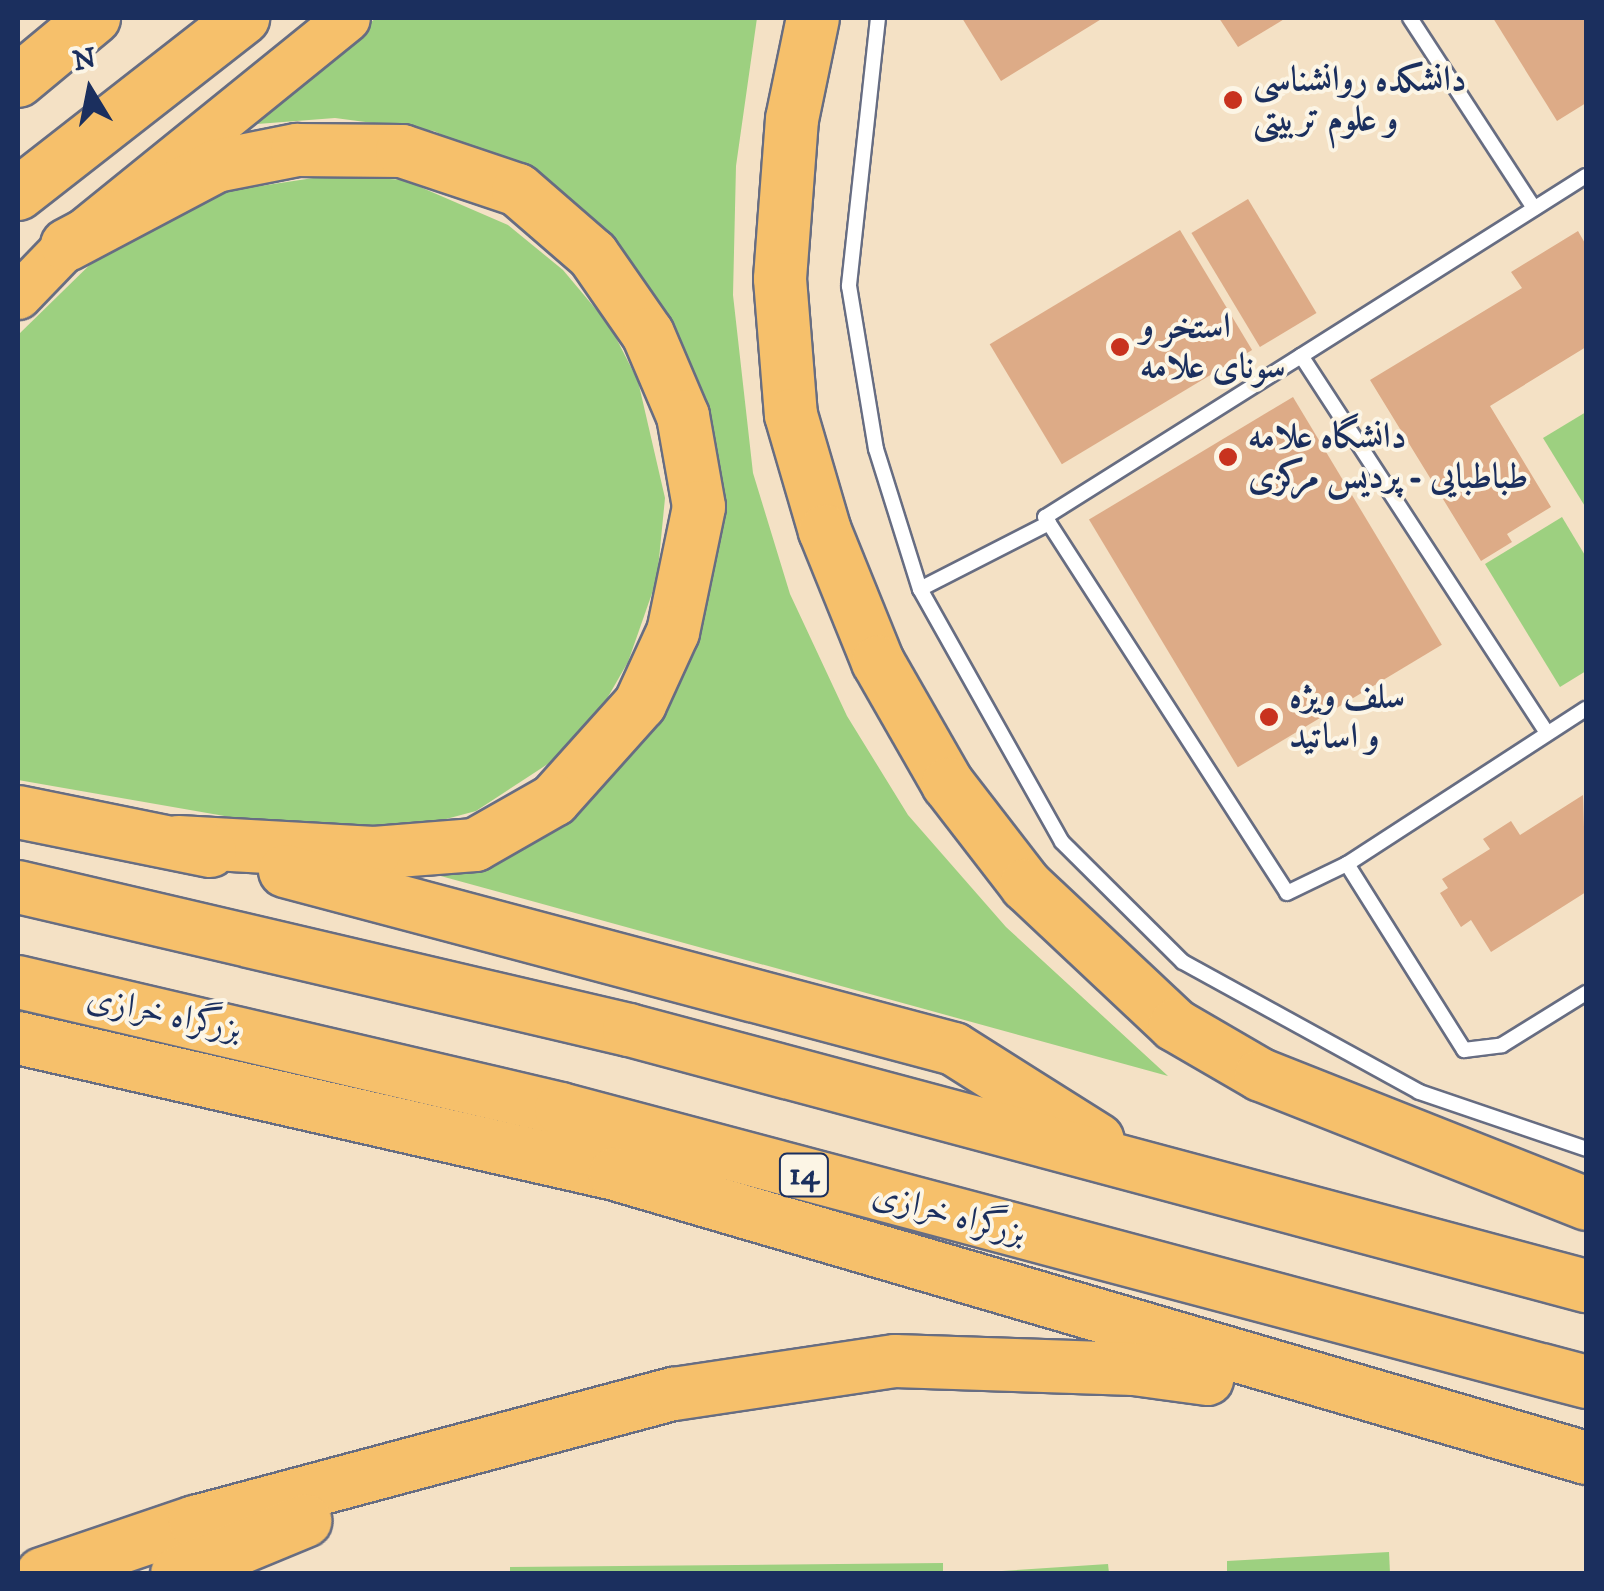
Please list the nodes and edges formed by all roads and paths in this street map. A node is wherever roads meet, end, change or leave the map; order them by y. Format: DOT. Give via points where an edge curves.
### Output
graph roads {
  1 [pos="94,18"];
  2 [pos="243,18"];
  3 [pos="347,18"];
  4 [pos="813,18"];
  5 [pos="878,18"];
  6 [pos="1410,18"];
  7 [pos="18,81"];
  8 [pos="1586,176"];
  9 [pos="18,194"];
  10 [pos="1534,208"];
  11 [pos="67,245"];
  12 [pos="18,296"];
  13 [pos="1302,356"];
  14 [pos="1049,523"];
  15 [pos="920,589"];
  16 [pos="1586,709"];
  17 [pos="1548,733"];
  18 [pos="18,812"];
  19 [pos="178,842"];
  20 [pos="1347,864"];
  21 [pos="18,887"];
  22 [pos="18,982"];
  23 [pos="1586,994"];
  24 [pos="18,1038"];
  25 [pos="1586,1150"];
  26 [pos="1146,1170"];
  27 [pos="1586,1204"];
  28 [pos="1586,1286"];
  29 [pos="1586,1382"];
  30 [pos="1408,1407"];
  31 [pos="525,1431"];
  32 [pos="1586,1458"];
  33 [pos="42,1574"];
  34 [pos="176,1574"];
  1 -- 7 [label="highway"];
  2 -- 9 [label="highway"];
  3 -- 11 [label="main road"];
  4 -- 27 [label="highway" via="792,119 780,280 792,414 825,531 878,662 948,784 1026,885 1175,1025 1260,1075"];
  5 -- 15 [label="lane" via="849,286 876,450"];
  6 -- 10 [label="lane"];
  8 -- 10 [label="lane"];
  10 -- 13 [label="lane"];
  11 -- 12 [label="main road"];
  11 -- 19 [label="highway" via="216,166 297,150 402,151 518,190 593,255 648,334 683,416 698,507 673,632 640,704 554,800 475,845 374,853"];
  13 -- 14 [label="lane" via="1045,517"];
  13 -- 17 [label="lane"];
  14 -- 15 [label="lane"];
  14 -- 20 [label="lane" via="1287,893"];
  15 -- 25 [label="lane" via="1062,842 1183,962 1419,1092"];
  16 -- 17 [label="lane"];
  17 -- 20 [label="lane"];
  18 -- 19 [label="highway"];
  19 -- 26 [label="highway" via="954,1049"];
  20 -- 23 [label="lane" via="1464,1050 1502,1045"];
  21 -- 26 [label="highway" via="629,1030"];
  22 -- 29 [label="highway, بزرگراه خرازی / 14" via="561,1109"];
  24 -- 30 [label="highway" via="615,1174"];
  26 -- 28 [label="highway"];
  30 -- 31 [label="highway" via="1134,1368 895,1361 674,1394"];
  30 -- 32 [label="highway"];
  31 -- 33 [label="highway" via="195,1522"];
  31 -- 34 [label="highway"];
}
